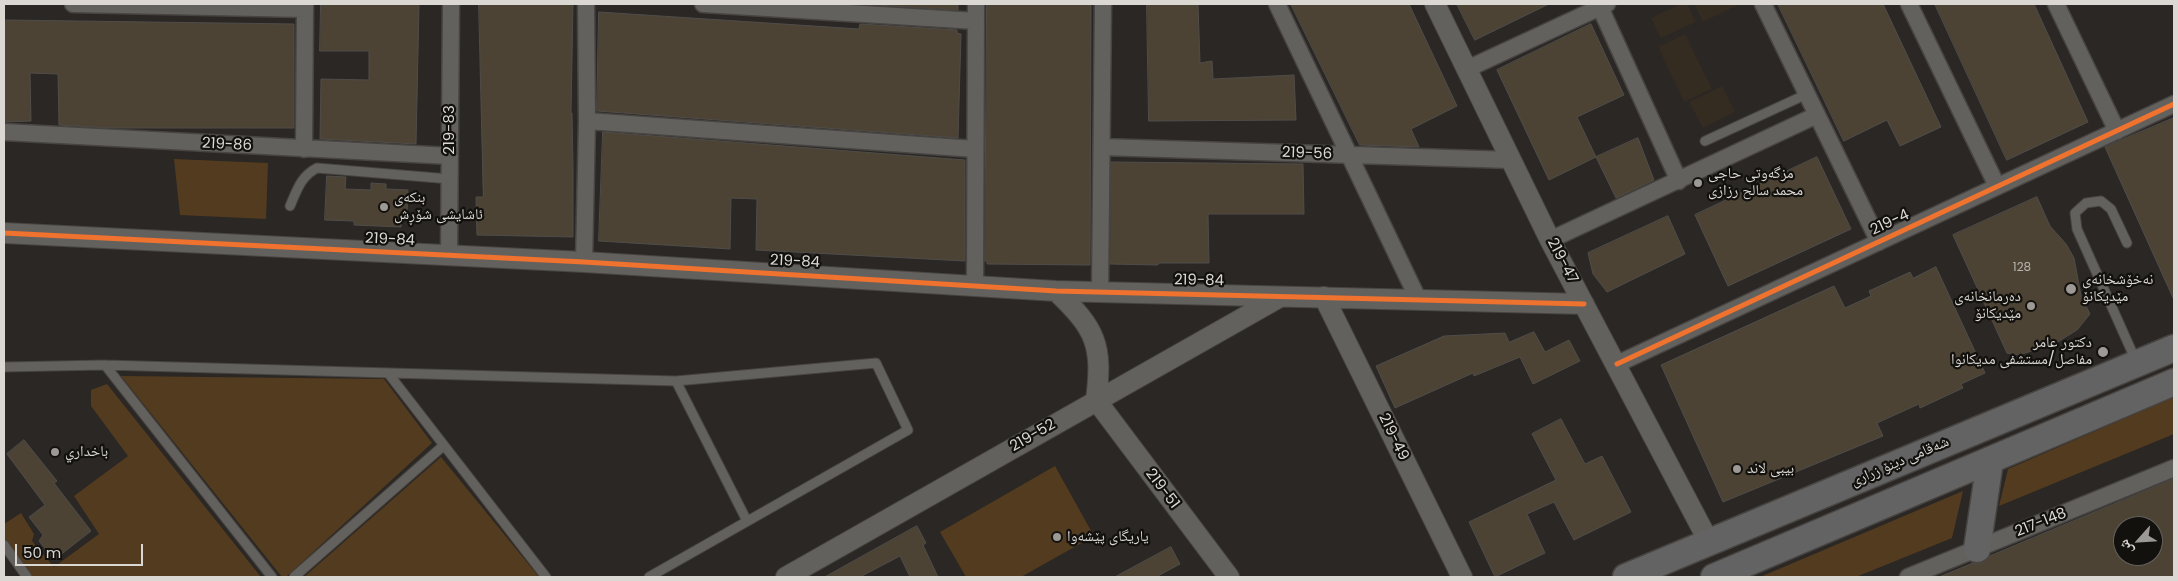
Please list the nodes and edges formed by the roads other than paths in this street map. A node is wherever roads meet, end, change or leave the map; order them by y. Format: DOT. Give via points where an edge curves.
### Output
graph roads {
  1 [pos="73,4"];
  2 [pos="451,4"];
  3 [pos="586,4"];
  4 [pos="703,4"];
  5 [pos="976,4"];
  6 [pos="1103,4"];
  7 [pos="1277,4"];
  8 [pos="1436,4"];
  9 [pos="1763,4"];
  10 [pos="1909,4"];
  11 [pos="2056,4"];
  12 [pos="107,5"];
  13 [pos="1603,5"];
  14 [pos="305,7"];
  15 [pos="849,8"];
  16 [pos="976,21"];
  17 [pos="1467,69"];
  18 [pos="1807,94"];
  19 [pos="2174,104"];
  20 [pos="1818,115"];
  21 [pos="587,121"];
  22 [pos="2116,131"];
  23 [pos="4,132"];
  24 [pos="1705,141"];
  25 [pos="1102,147"];
  26 [pos="304,149"];
  27 [pos="975,149"];
  28 [pos="1348,155"];
  29 [pos="450,156"];
  30 [pos="1511,160"];
  31 [pos="450,179"];
  32 [pos="1679,181"];
  33 [pos="1997,186"];
  34 [pos="290,206"];
  35 [pos="4,233"];
  36 [pos="1550,240"];
  37 [pos="1879,242"];
  38 [pos="2127,243"];
  39 [pos="449,256"];
  40 [pos="584,262"];
  41 [pos="975,284"];
  42 [pos="1056,291"];
  43 [pos="1100,292"];
  44 [pos="1282,296"];
  45 [pos="1324,297"];
  46 [pos="1418,299"];
  47 [pos="1584,304"];
  48 [pos="2174,348"];
  49 [pos="1617,364"];
  50 [pos="2137,364"];
  51 [pos="105,365"];
  52 [pos="4,367"];
  53 [pos="388,373"];
  54 [pos="676,381"];
  55 [pos="2174,382"];
  56 [pos="1096,400"];
  57 [pos="443,446"];
  58 [pos="1990,461"];
  59 [pos="2174,468"];
  60 [pos="747,521"];
  61 [pos="1709,542"];
  62 [pos="4,545"];
  63 [pos="1977,549"];
  64 [pos="27,577"];
  65 [pos="272,577"];
  66 [pos="294,577"];
  67 [pos="546,577"];
  68 [pos="648,577"];
  69 [pos="786,577"];
  70 [pos="1229,577"];
  71 [pos="1462,577"];
  72 [pos="1626,577"];
  73 [pos="1714,577"];
  74 [pos="1908,577"];
  1 -- 12 [label="street"];
  2 -- 29 [label="street, 219-83"];
  3 -- 21 [label="street"];
  4 -- 15 [label="street"];
  5 -- 16 [label="street"];
  6 -- 25 [label="street"];
  7 -- 28 [label="street"];
  8 -- 17 [label="street, 219-47"];
  9 -- 18 [label="street"];
  10 -- 33 [label="street"];
  11 -- 22 [label="street"];
  12 -- 14 [label="street"];
  13 -- 17 [label="street"];
  13 -- 32 [label="street"];
  14 -- 26 [label="street"];
  15 -- 16 [label="street"];
  16 -- 27 [label="street"];
  17 -- 30 [label="street, 219-47"];
  18 -- 20 [label="street"];
  18 -- 24 [label="lane"];
  19 -- 22 [label="street, 219-4"];
  20 -- 32 [label="street"];
  20 -- 37 [label="street"];
  21 -- 27 [label="street"];
  21 -- 40 [label="street"];
  22 -- 33 [label="street, 219-4"];
  23 -- 26 [label="street, 219-86"];
  25 -- 28 [label="street, 219-56"];
  25 -- 43 [label="street"];
  26 -- 29 [label="street, 219-86"];
  27 -- 41 [label="street"];
  28 -- 30 [label="street, 219-56"];
  28 -- 46 [label="street"];
  29 -- 31 [label="street, 219-83"];
  30 -- 36 [label="street, 219-47"];
  31 -- 34 [label="lane" via="317,168 307,173 299,183"];
  31 -- 39 [label="street, 219-83"];
  32 -- 36 [label="street"];
  33 -- 37 [label="street, 219-4"];
  35 -- 39 [label="street, 219-84"];
  36 -- 47 [label="street, 219-47"];
  37 -- 49 [label="street, 219-4"];
  38 -- 50 [label="lane" via="2112,209 2101,201 2086,203 2075,212 2077,229"];
  39 -- 40 [label="street, 219-84"];
  40 -- 41 [label="street, 219-84"];
  41 -- 42 [label="street, 219-84"];
  42 -- 43 [label="street, 219-84"];
  42 -- 56 [label="street" via="1080,313 1091,330 1100,375"];
  43 -- 44 [label="street, 219-84"];
  44 -- 45 [label="street, 219-84"];
  44 -- 56 [label="street, 219-52"];
  45 -- 46 [label="street, 219-84"];
  45 -- 71 [label="street, 219-49"];
  46 -- 47 [label="street, 219-84"];
  47 -- 49 [label="street, 219-47"];
  48 -- 50 [label="main road, شەقامی دینۆ زراری"];
  49 -- 61 [label="street, 219-47"];
  50 -- 61 [label="main road, شەقامی دینۆ زراری"];
  51 -- 52 [label="lane"];
  51 -- 53 [label="lane"];
  51 -- 65 [label="lane"];
  53 -- 54 [label="lane"];
  53 -- 57 [label="lane"];
  54 -- 60 [label="lane"];
  54 -- 60 [label="lane" via="876,362 908,430"];
  55 -- 58 [label="main road"];
  56 -- 69 [label="street, 219-52"];
  56 -- 70 [label="street, 219-51"];
  57 -- 66 [label="lane"];
  57 -- 67 [label="lane"];
  58 -- 63 [label="main road"];
  58 -- 73 [label="main road"];
  59 -- 63 [label="street, 217-148"];
  60 -- 68 [label="lane"];
  61 -- 72 [label="main road, شەقامی دینۆ زراری"];
  62 -- 64 [label="lane"];
  63 -- 74 [label="street, 217-148"];
}
